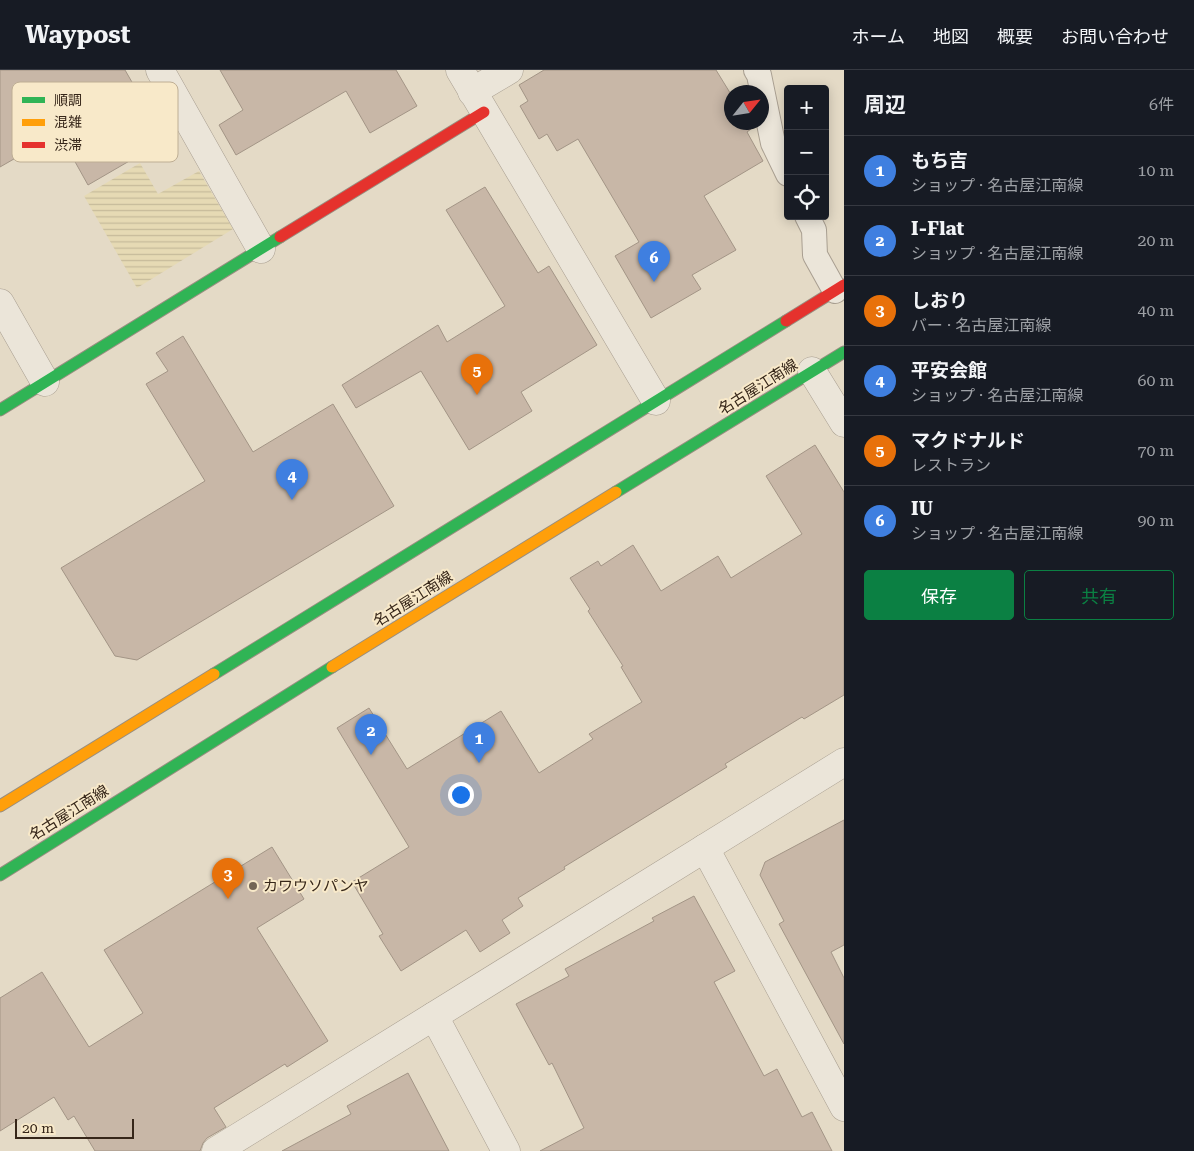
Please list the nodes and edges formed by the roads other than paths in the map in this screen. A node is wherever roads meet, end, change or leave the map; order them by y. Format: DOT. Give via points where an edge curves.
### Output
graph roads {
  1 [pos="160,70"];
  2 [pos="509,70"];
  3 [pos="756,70"];
  4 [pos="167,82"];
  5 [pos="472,91"];
  6 [pos="178,102"];
  7 [pos="784,166"];
  8 [pos="810,220"];
  9 [pos="261,249"];
  10 [pos="840,288"];
  11 [pos="0,303"];
  12 [pos="844,352"];
  13 [pos="812,372"];
  14 [pos="45,382"];
  15 [pos="656,401"];
  16 [pos="0,410"];
  17 [pos="844,423"];
  18 [pos="844,762"];
  19 [pos="0,806"];
  20 [pos="705,848"];
  21 [pos="0,874"];
  22 [pos="434,1016"];
  23 [pos="844,1107"];
  24 [pos="216,1151"];
  25 [pos="506,1151"];
  1 -- 4 [label="street"];
  2 -- 5 [label="street"];
  3 -- 7 [label="lane" via="773,143"];
  5 -- 9 [label="main road"];
  5 -- 15 [label="street"];
  6 -- 9 [label="street"];
  8 -- 10 [label="lane" via="814,230 815,255"];
  9 -- 14 [label="main road"];
  10 -- 15 [label="main road"];
  11 -- 14 [label="street"];
  12 -- 13 [label="main road, 名古屋江南線"];
  13 -- 17 [label="street"];
  13 -- 21 [label="main road, 名古屋江南線"];
  14 -- 16 [label="main road"];
  15 -- 19 [label="main road"];
  18 -- 20 [label="street"];
  20 -- 22 [label="street"];
  20 -- 23 [label="street"];
  22 -- 24 [label="street"];
  22 -- 25 [label="street"];
}
